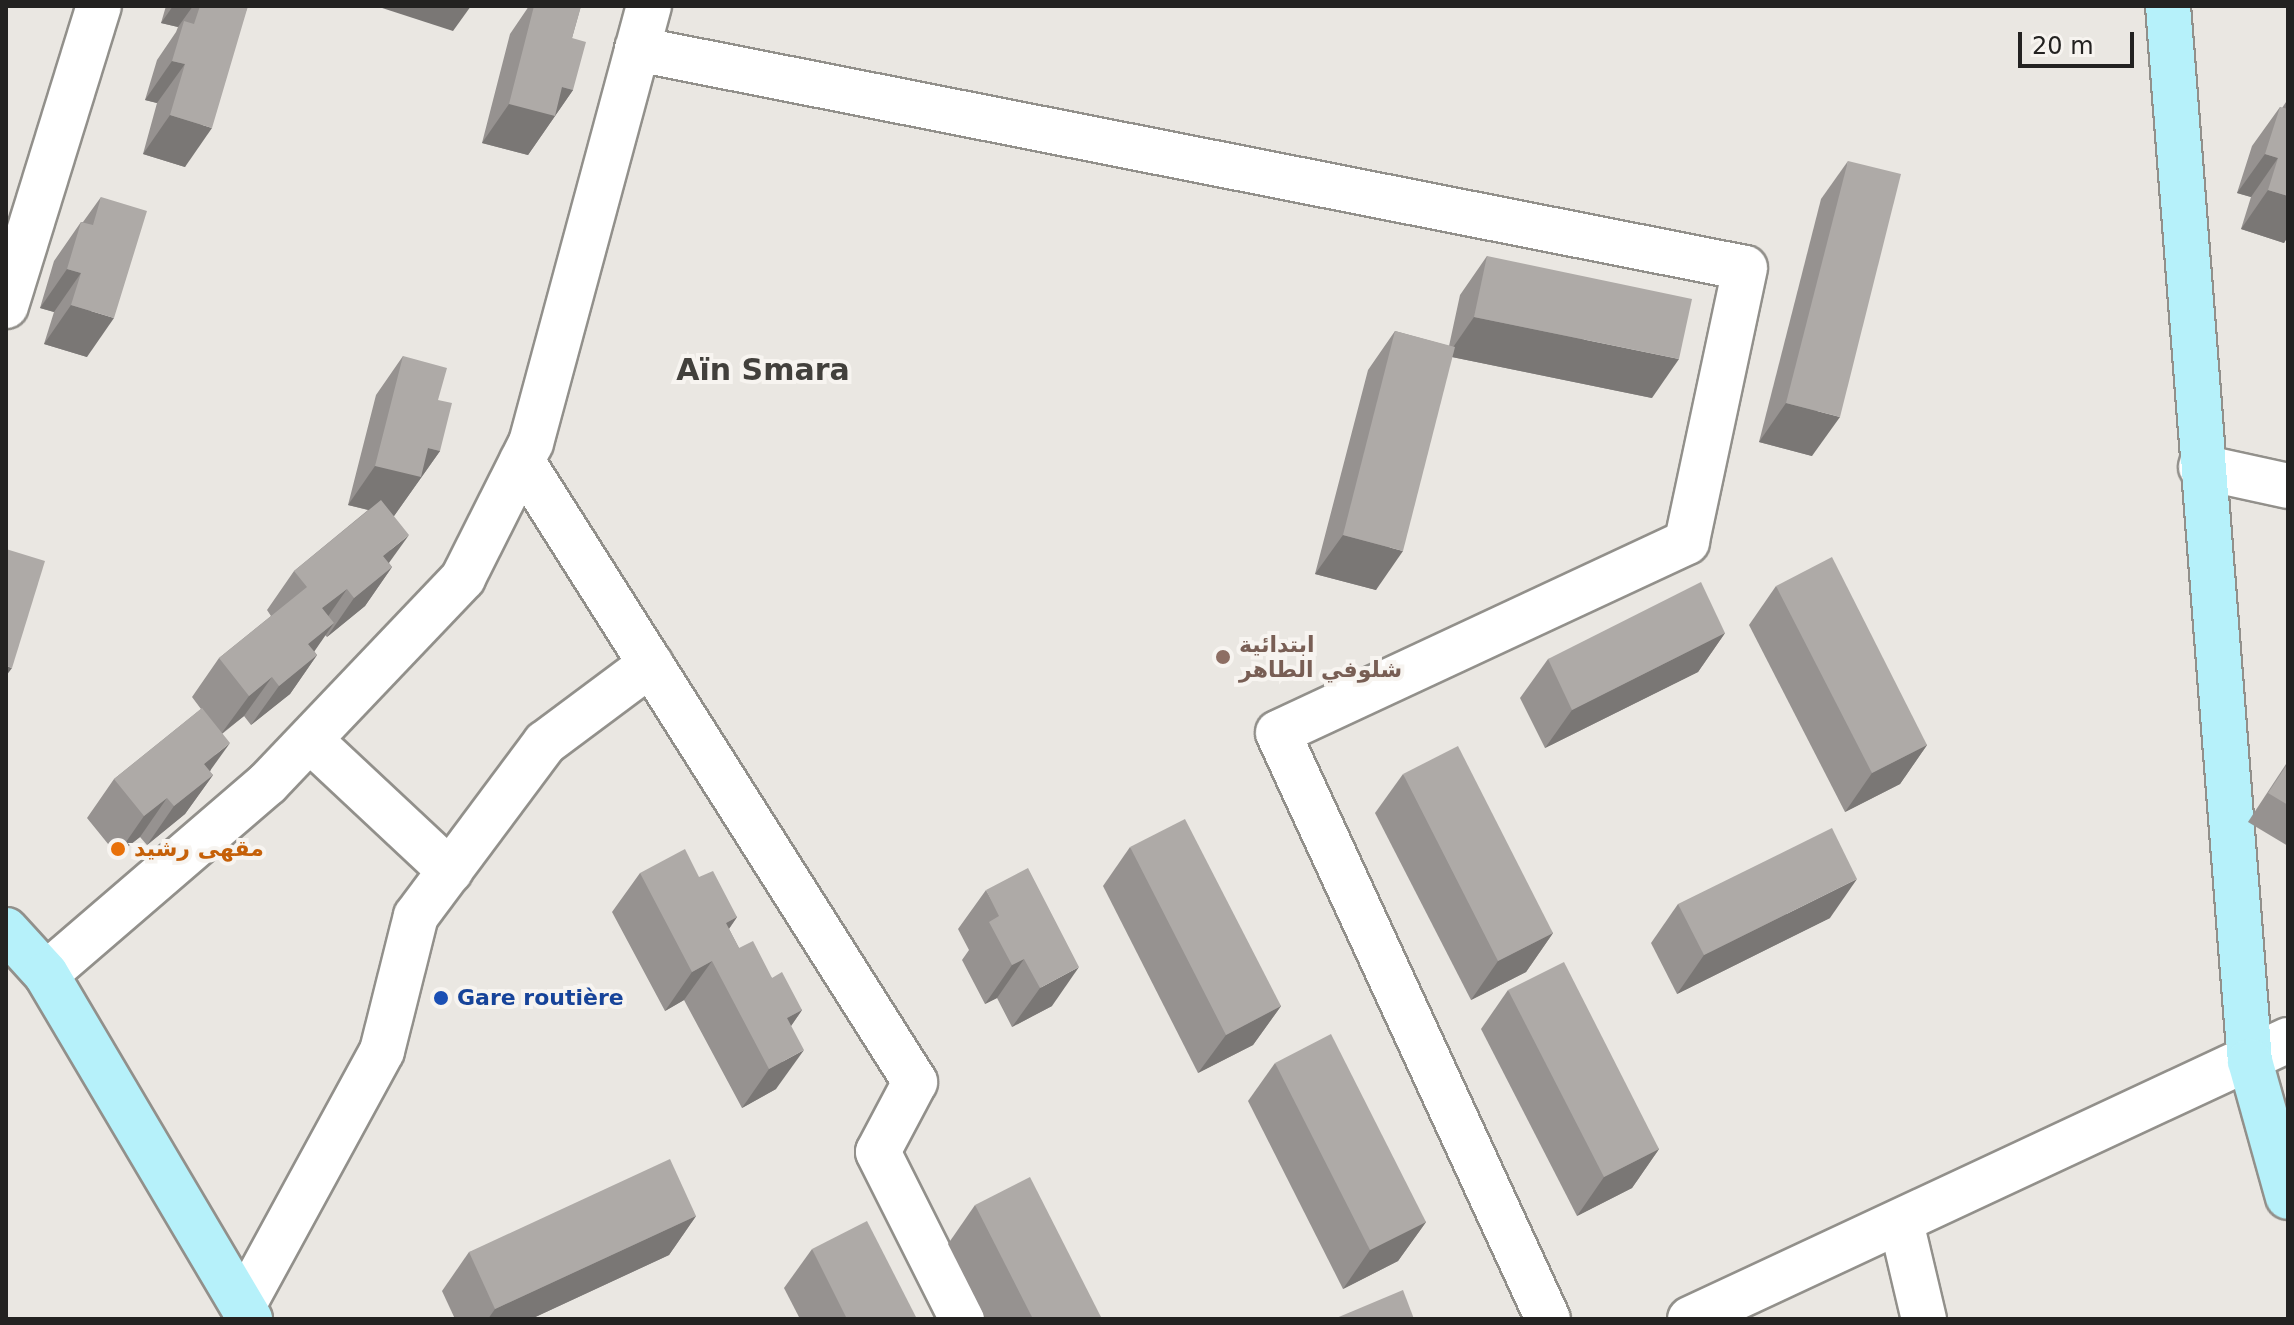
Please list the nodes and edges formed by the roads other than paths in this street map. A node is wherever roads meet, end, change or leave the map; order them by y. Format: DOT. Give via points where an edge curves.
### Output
graph roads {
  1 [pos="99,6"];
  2 [pos="649,6"];
  3 [pos="2168,6"];
  4 [pos="637,49"];
  5 [pos="6,306"];
  6 [pos="522,461"];
  7 [pos="2201,467"];
  8 [pos="2288,486"];
  9 [pos="651,664"];
  10 [pos="310,740"];
  11 [pos="450,871"];
  12 [pos="6,930"];
  13 [pos="46,974"];
  14 [pos="2288,1040"];
  15 [pos="2250,1061"];
  16 [pos="2288,1197"];
  17 [pos="1901,1222"];
  18 [pos="246,1313"];
  19 [pos="962,1319"];
  20 [pos="1548,1319"];
  21 [pos="1690,1319"];
  22 [pos="1924,1319"];
  1 -- 5 [label="street"];
  2 -- 4 [label="street"];
  3 -- 7 [label="main road"];
  4 -- 6 [label="street"];
  4 -- 20 [label="street" via="1745,268 1687,542 1278,733"];
  6 -- 9 [label="street"];
  6 -- 10 [label="street" via="463,578"];
  7 -- 8 [label="street"];
  7 -- 15 [label="main road"];
  9 -- 11 [label="street" via="545,743"];
  9 -- 19 [label="street" via="915,1082 878,1152"];
  10 -- 11 [label="street"];
  10 -- 13 [label="street" via="268,783"];
  11 -- 18 [label="street" via="416,916 382,1051"];
  12 -- 13 [label="main road"];
  13 -- 18 [label="main road"];
  14 -- 15 [label="street"];
  15 -- 16 [label="main road"];
  15 -- 17 [label="street"];
  17 -- 21 [label="street"];
  17 -- 22 [label="street"];
}
